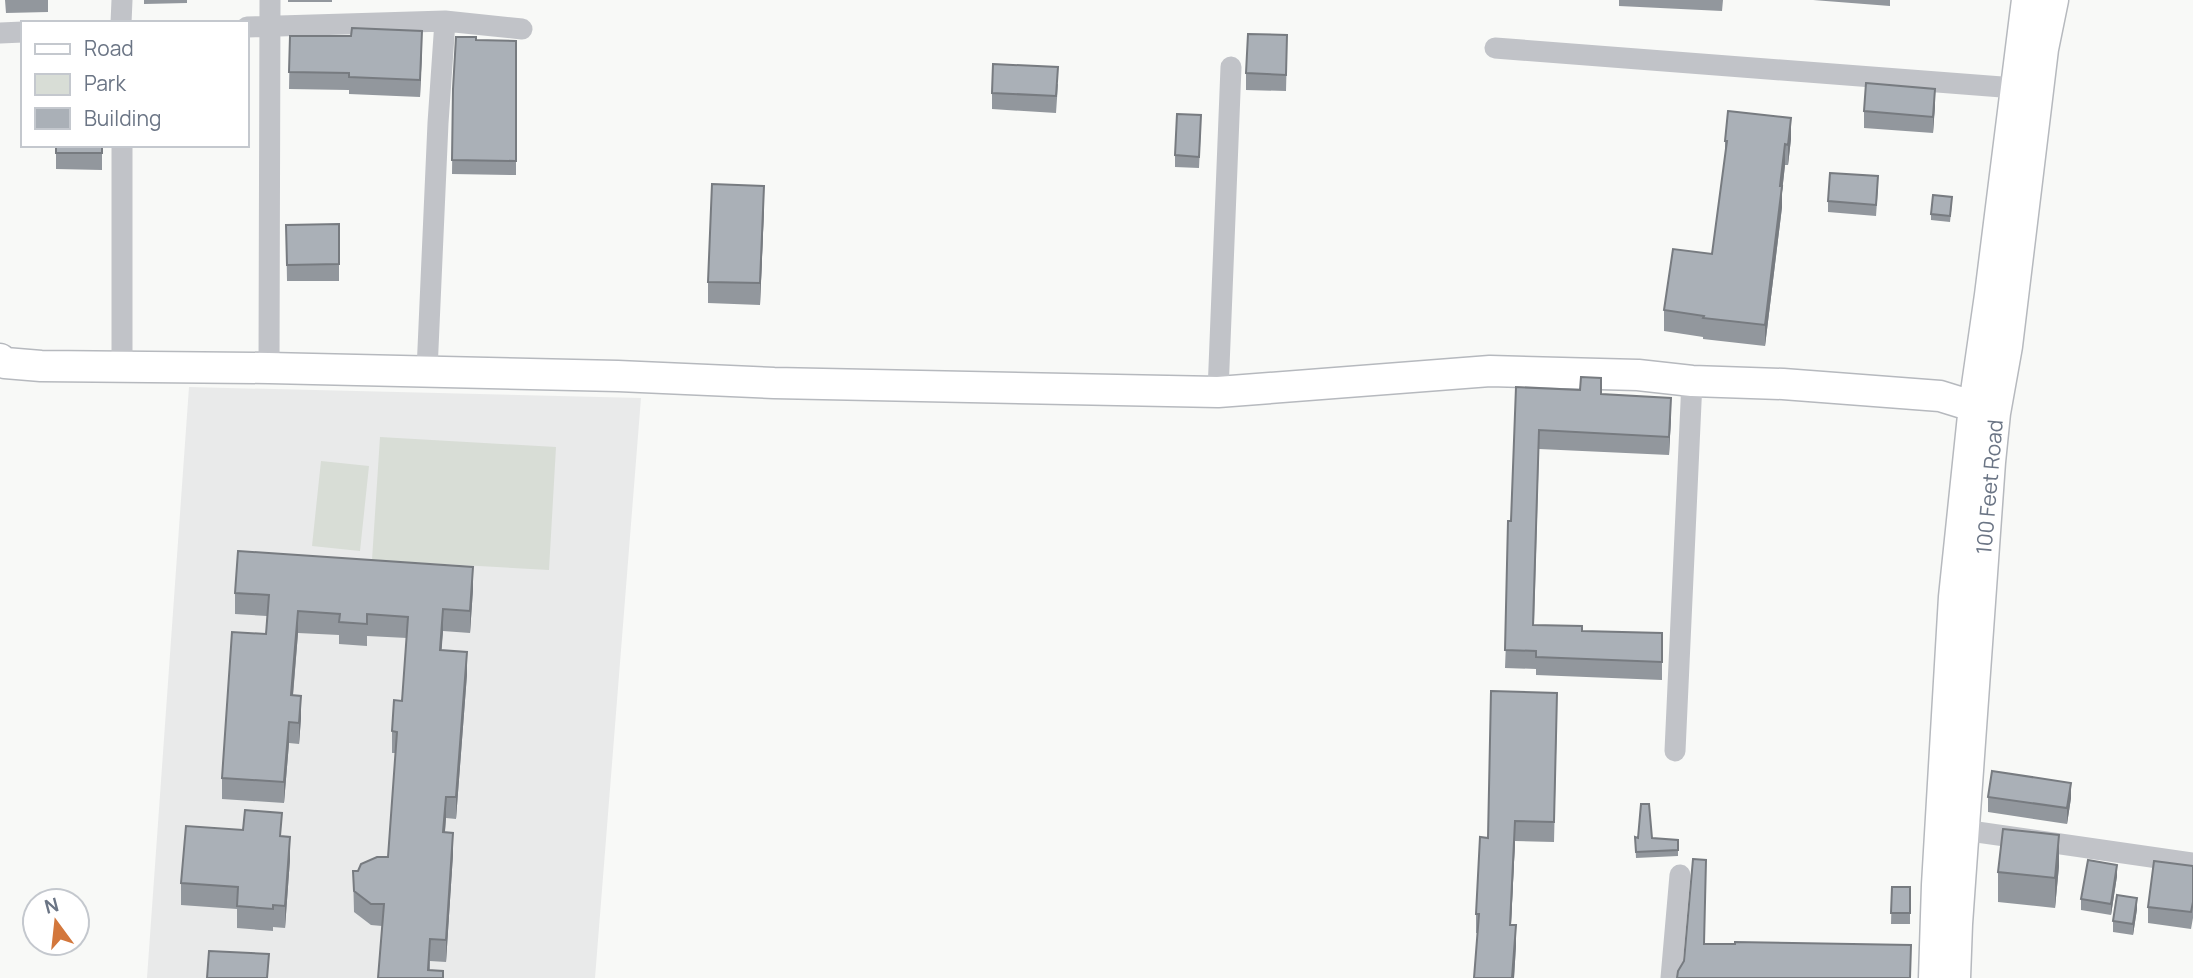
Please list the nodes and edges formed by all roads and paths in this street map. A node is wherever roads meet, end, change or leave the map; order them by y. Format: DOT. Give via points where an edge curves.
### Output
graph roads {
  1 [pos="122,0"];
  2 [pos="270,0"];
  3 [pos="2027,0"];
  4 [pos="2053,0"];
  5 [pos="121,21"];
  6 [pos="445,21"];
  7 [pos="248,27"];
  8 [pos="269,27"];
  9 [pos="522,29"];
  10 [pos="0,33"];
  11 [pos="21,33"];
  12 [pos="1495,48"];
  13 [pos="1231,67"];
  14 [pos="2015,88"];
  15 [pos="121,147"];
  16 [pos="0,359"];
  17 [pos="122,367"];
  18 [pos="269,368"];
  19 [pos="427,372"];
  20 [pos="1692,381"];
  21 [pos="1218,392"];
  22 [pos="1985,410"];
  23 [pos="1675,751"];
  24 [pos="1963,830"];
  25 [pos="2193,863"];
  26 [pos="1680,875"];
  27 [pos="1671,978"];
  28 [pos="1934,978"];
  29 [pos="1955,978"];
  1 -- 5 [label="street"];
  2 -- 8 [label="street"];
  3 -- 14 [label="street, 100 Feet Road"];
  4 -- 22 [label="street, 100 Feet Road" via="2007,346"];
  6 -- 8 [label="street"];
  6 -- 9 [label="street"];
  6 -- 19 [label="street"];
  7 -- 8 [label="street"];
  8 -- 18 [label="street"];
  10 -- 11 [label="street"];
  12 -- 14 [label="street"];
  13 -- 21 [label="street"];
  14 -- 22 [label="street, 100 Feet Road" via="1990,295"];
  15 -- 17 [label="street"];
  16 -- 17 [label="street" via="41,366"];
  17 -- 18 [label="street"];
  18 -- 19 [label="street"];
  19 -- 21 [label="street"];
  20 -- 21 [label="street" via="1490,371"];
  20 -- 22 [label="street" via="1940,396"];
  20 -- 23 [label="street"];
  22 -- 24 [label="street, 100 Feet Road" via="1983,549"];
  22 -- 28 [label="street, 100 Feet Road" via="1954,597"];
  24 -- 25 [label="street"];
  24 -- 29 [label="street, 100 Feet Road"];
  26 -- 27 [label="street"];
}
